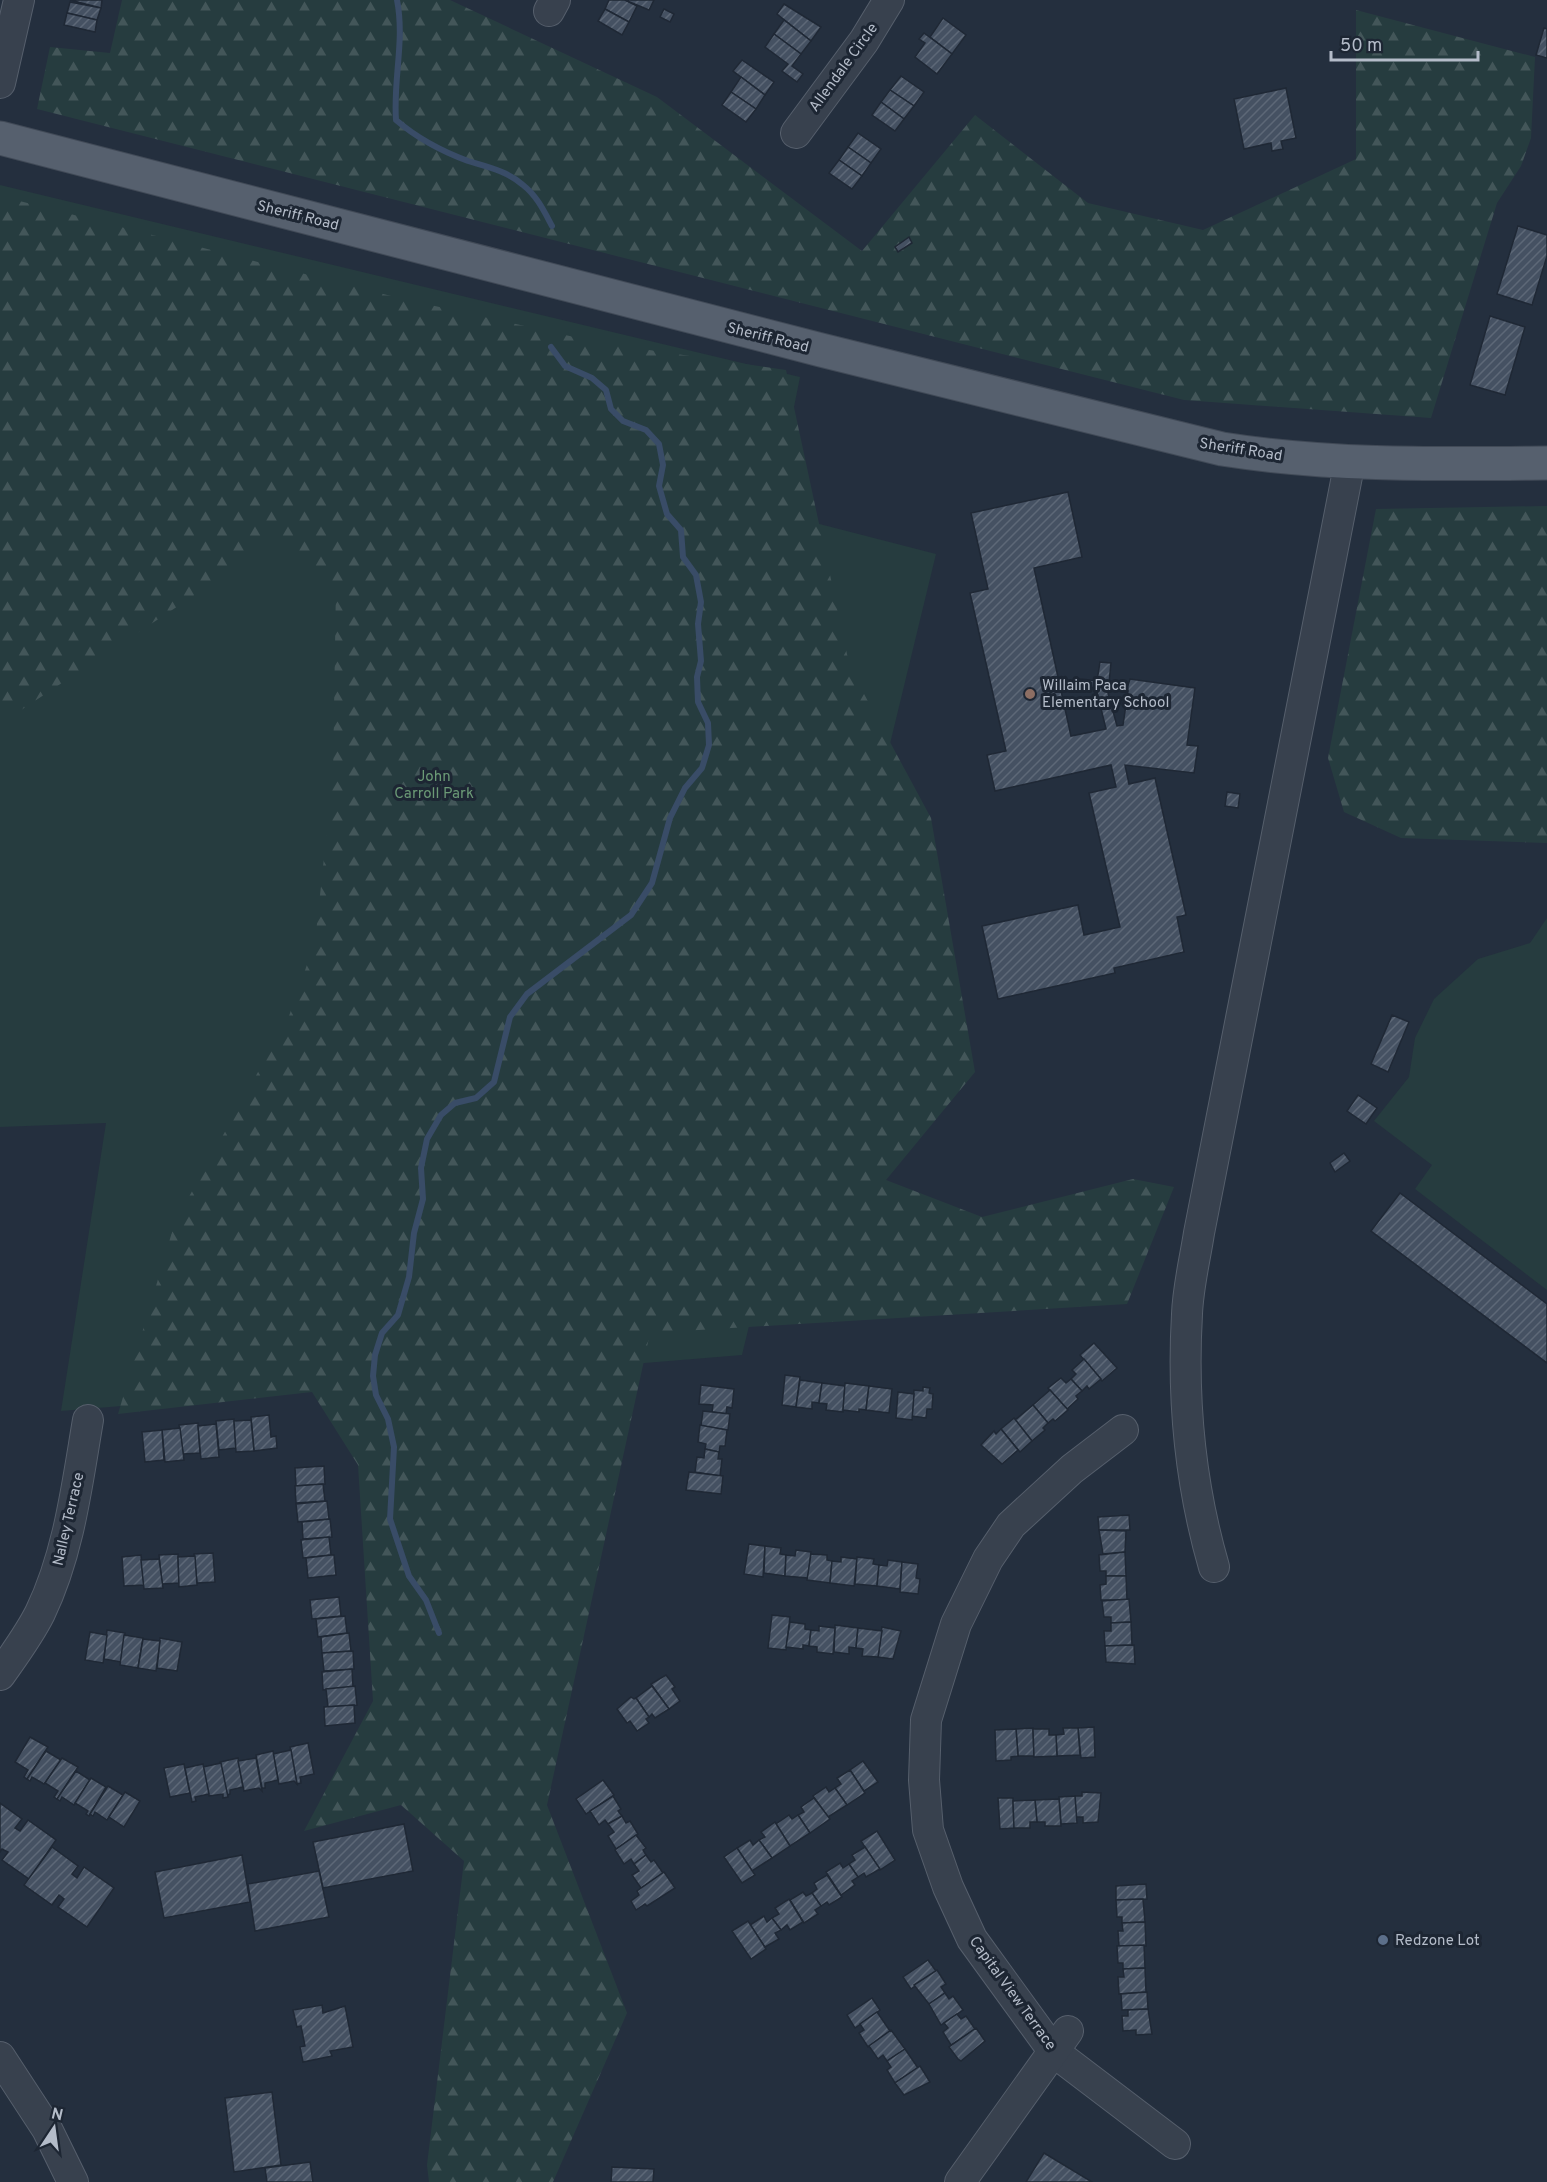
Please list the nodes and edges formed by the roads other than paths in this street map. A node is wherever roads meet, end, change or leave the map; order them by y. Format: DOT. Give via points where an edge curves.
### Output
graph roads {
  1 [pos="19,0"];
  2 [pos="889,0"];
  3 [pos="0,83"];
  4 [pos="796,133"];
  5 [pos="0,138"];
  6 [pos="1350,461"];
  7 [pos="1547,463"];
  8 [pos="88,1420"];
  9 [pos="1123,1430"];
  10 [pos="1214,1568"];
  11 [pos="0,1675"];
  12 [pos="1061,2041"];
  13 [pos="0,2057"];
  14 [pos="1175,2144"];
  15 [pos="73,2182"];
  16 [pos="960,2182"];
  1 -- 3 [label="street"];
  2 -- 4 [label="street, Allendale Circle" via="864,41"];
  5 -- 6 [label="main road, Sheriff Road" via="1095,420 1222,449"];
  6 -- 7 [label="main road, Sheriff Road"];
  6 -- 10 [label="street" via="1201,1221 1187,1312 1190,1464 1200,1521"];
  8 -- 11 [label="street, Nalley Terrace" via="58,1567 39,1614"];
  9 -- 12 [label="street, Capital View Terrace" via="1072,1469 1011,1525 988,1559 957,1624 926,1720 924,1780 928,1830 948,1887 972,1939"];
  12 -- 14 [label="street, Capital View Terrace"];
  12 -- 16 [label="street"];
  13 -- 15 [label="street" via="47,2129"];
}
